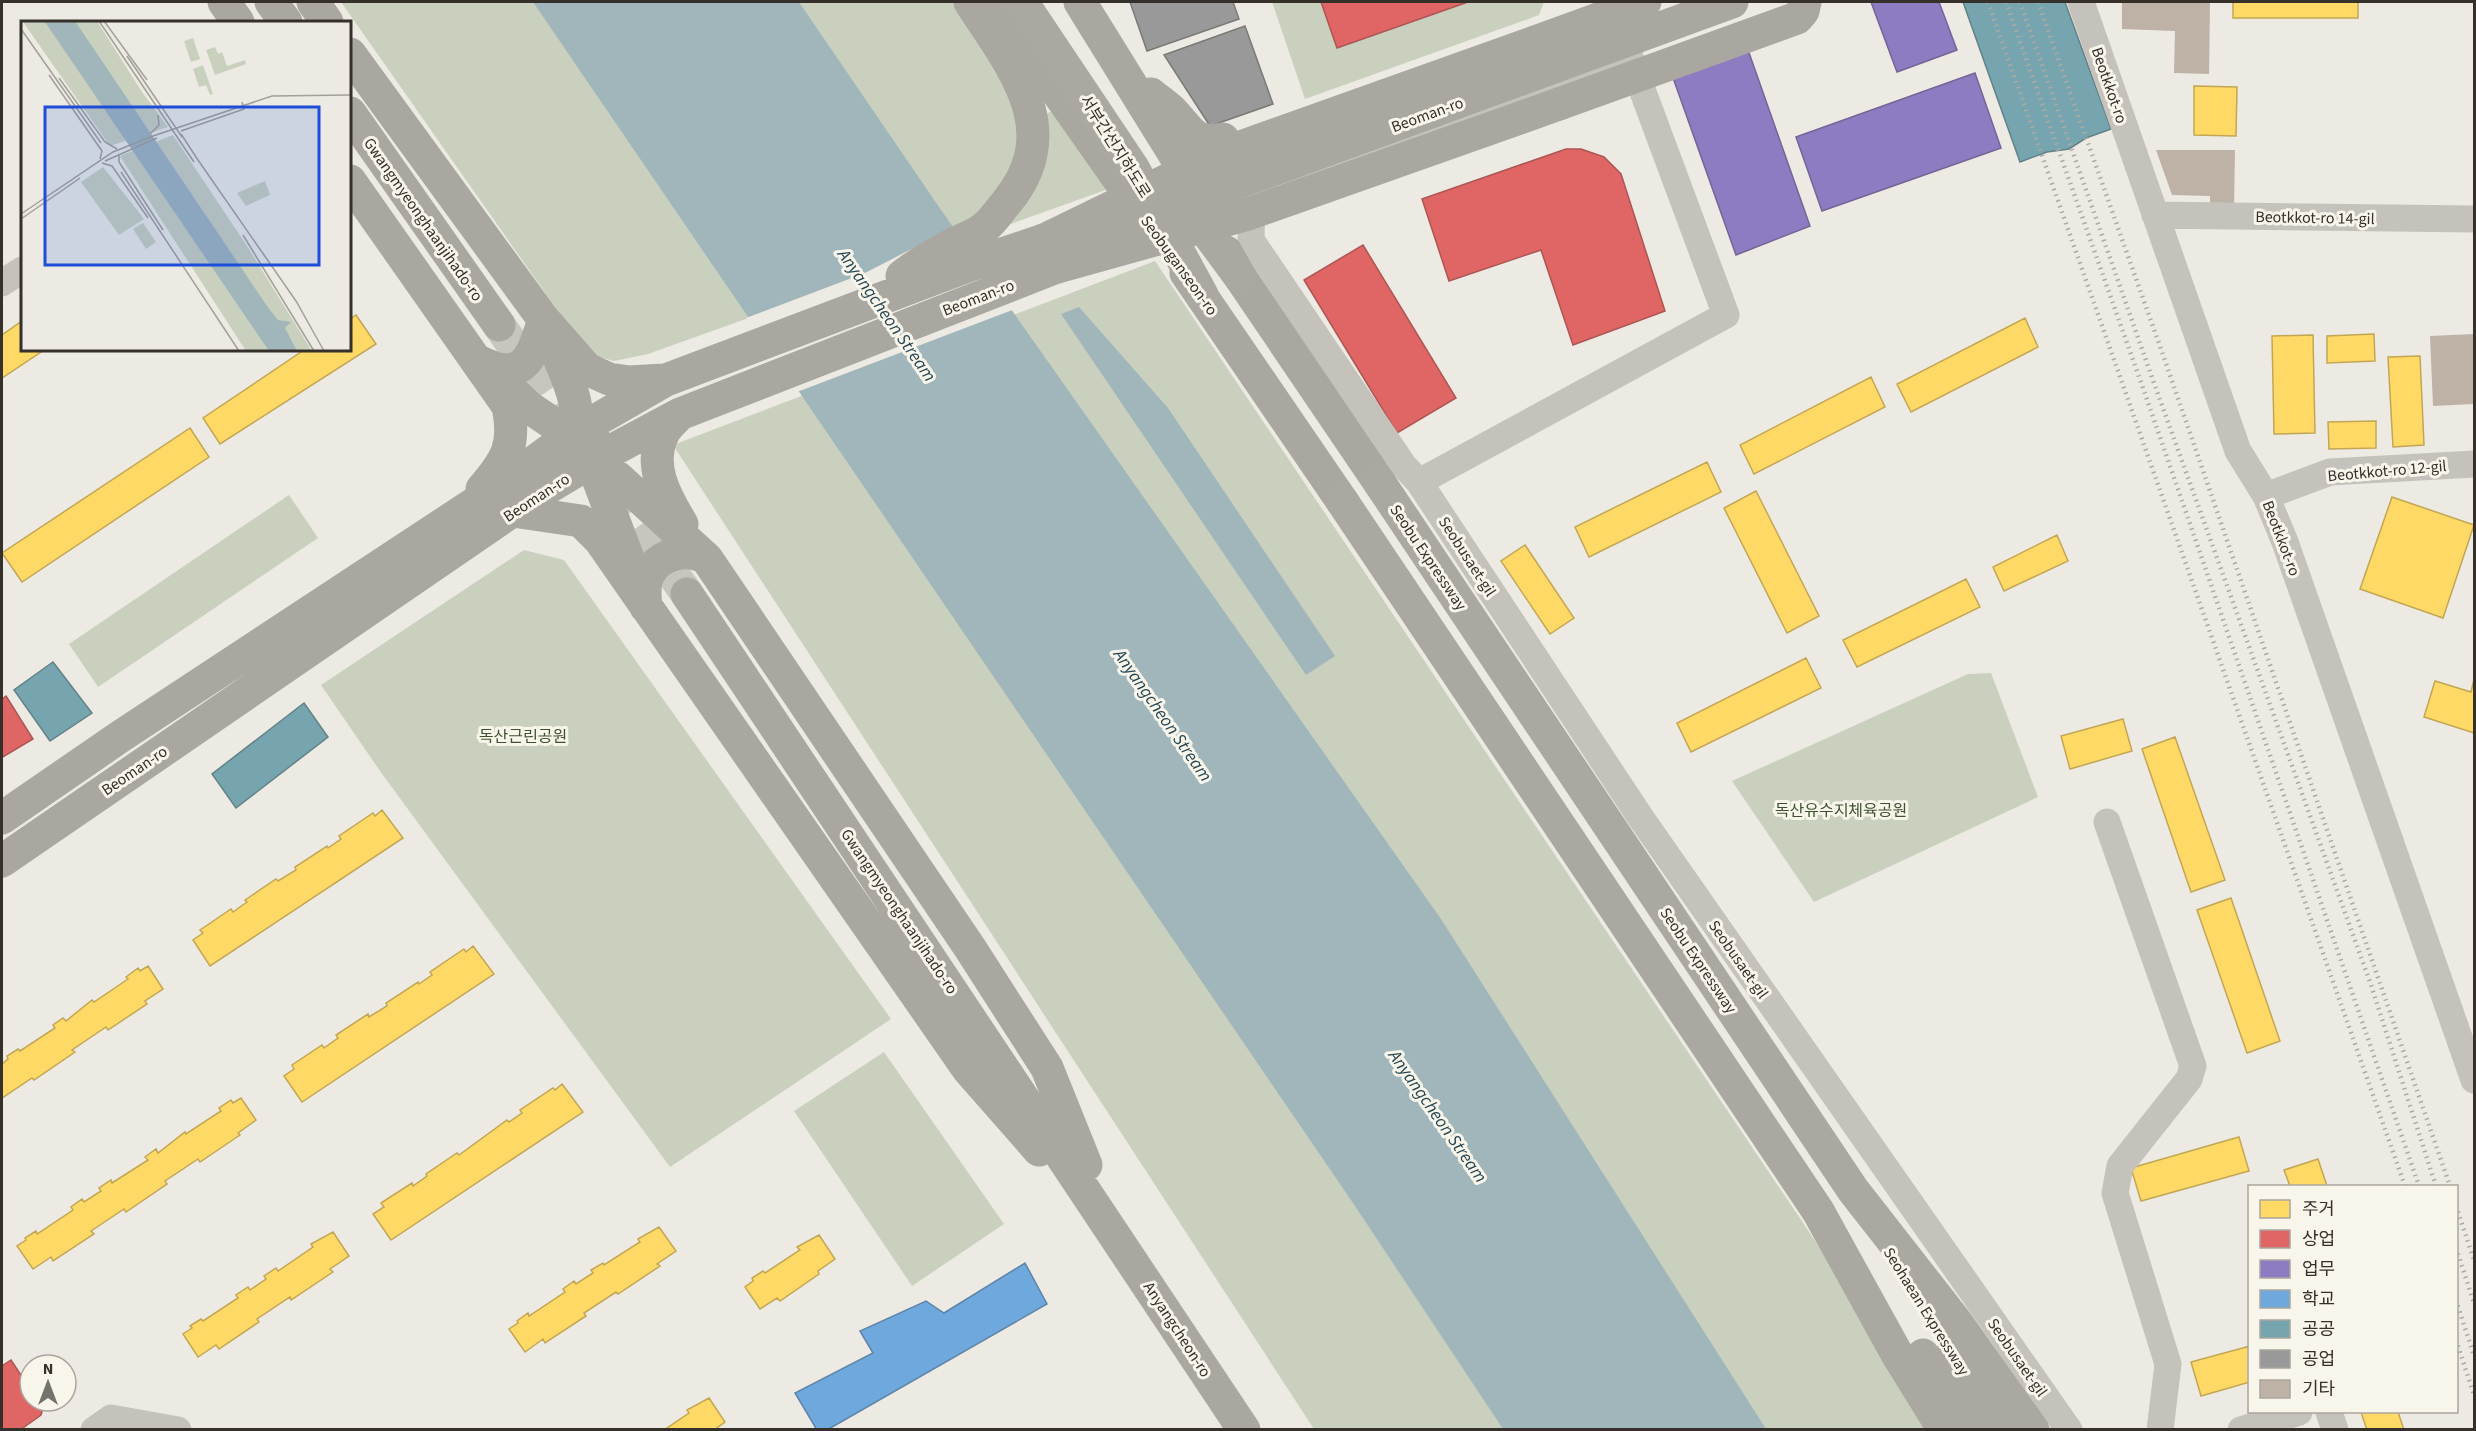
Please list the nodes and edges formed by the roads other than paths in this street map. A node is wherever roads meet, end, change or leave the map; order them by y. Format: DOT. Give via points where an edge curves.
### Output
graph roads {
  1 [pos="224,2"];
  2 [pos="271,2"];
  3 [pos="313,2"];
  4 [pos="970,2"];
  5 [pos="994,2"];
  6 [pos="1022,2"];
  7 [pos="1049,2"];
  8 [pos="1080,2"];
  9 [pos="1645,2"];
  10 [pos="1732,2"];
  11 [pos="1804,2"];
  12 [pos="2081,2"];
  13 [pos="1606,5"];
  14 [pos="237,21"];
  15 [pos="285,21"];
  16 [pos="326,21"];
  17 [pos="351,55"];
  18 [pos="1632,63"];
  19 [pos="1121,71"];
  20 [pos="351,114"];
  21 [pos="1229,149"];
  22 [pos="351,182"];
  23 [pos="1252,195"];
  24 [pos="2155,215"];
  25 [pos="2475,219"];
  26 [pos="1051,254"];
  27 [pos="21,271"];
  28 [pos="1240,278"];
  29 [pos="2,283"];
  30 [pos="1202,295"];
  31 [pos="865,304"];
  32 [pos="544,320"];
  33 [pos="499,325"];
  34 [pos="478,361"];
  35 [pos="666,380"];
  36 [pos="680,414"];
  37 [pos="582,452"];
  38 [pos="2475,464"];
  39 [pos="1379,482"];
  40 [pos="1419,482"];
  41 [pos="2266,496"];
  42 [pos="1342,501"];
  43 [pos="469,505"];
  44 [pos="513,511"];
  45 [pos="701,552"];
  46 [pos="687,594"];
  47 [pos="646,607"];
  48 [pos="2,818"];
  49 [pos="2107,822"];
  50 [pos="2,861"];
  51 [pos="2475,1080"];
  52 [pos="1853,1190"];
  53 [pos="1818,1211"];
  54 [pos="1112,1228"];
  55 [pos="2296,1413"];
  56 [pos="2329,1413"];
  57 [pos="94,1430"];
  58 [pos="178,1430"];
  59 [pos="1244,1430"];
  60 [pos="1944,1430"];
  61 [pos="1972,1430"];
  62 [pos="2003,1430"];
  63 [pos="2033,1430"];
  64 [pos="2069,1430"];
  65 [pos="2160,1430"];
  66 [pos="2241,1430"];
  67 [pos="2335,1430"];
  1 -- 14 [label="main road"];
  2 -- 15 [label="main road"];
  3 -- 16 [label="main road"];
  4 -- 31 [label="main road" via="1016,73 1029,102 1034,129 1032,153 1017,190 984,228 921,261"];
  5 -- 30 [label="main road, Seobuganseon-ro"];
  6 -- 30 [label="highway, 서부간선지하도로" via="1133,168"];
  7 -- 28 [label="highway, 서부간선지하도로" via="1149,153"];
  8 -- 19 [label="main road"];
  9 -- 13 [label="main road"];
  10 -- 26 [label="main road, Beoman-ro, bridge"];
  11 -- 18 [label="main road" via="1797,18"];
  12 -- 24 [label="street, Beotkkot-ro"];
  13 -- 18 [label="street"];
  13 -- 21 [label="street" via="1588,32 1573,40"];
  13 -- 26 [label="main road, bridge" via="1536,42 1221,154"];
  17 -- 32 [label="main road"];
  18 -- 23 [label="street" via="1621,60"];
  18 -- 26 [label="main road, bridge" via="1558,104 1248,214"];
  18 -- 40 [label="street" via="1726,315"];
  19 -- 21 [label="main road" via="1173,112 1193,136"];
  19 -- 28 [label="main road" via="1176,157"];
  20 -- 33 [label="main road, Gwangmyeonghaanjihado-ro"];
  21 -- 23 [label="street, Seobusaet-gil"];
  22 -- 34 [label="main road"];
  23 -- 40 [label="street, Seobusaet-gil" via="1251,240 1404,466"];
  24 -- 25 [label="street, Beotkkot-ro 14-gil"];
  24 -- 41 [label="street, Beotkkot-ro" via="2238,451"];
  26 -- 31 [label="main road, Beoman-ro" via="970,265"];
  26 -- 36 [label="main road, Beoman-ro"];
  27 -- 29 [label="street"];
  28 -- 39 [label="main road"];
  30 -- 42 [label="main road, Seobuganseon-ro"];
  31 -- 35 [label="main road, Beoman-ro"];
  32 -- 34 [label="main road" via="534,350 521,366 496,370"];
  32 -- 35 [label="main road" via="587,369 609,379 629,382"];
  32 -- 37 [label="main road" via="574,395"];
  34 -- 37 [label="main road"];
  34 -- 43 [label="main road" via="508,406 512,434 499,469"];
  35 -- 37 [label="main road, Beoman-ro" via="631,399"];
  36 -- 37 [label="main road, Beoman-ro"];
  36 -- 45 [label="main road" via="665,431 659,450 659,482"];
  37 -- 43 [label="main road, Beoman-ro" via="501,486"];
  37 -- 44 [label="main road, Beoman-ro"];
  37 -- 45 [label="main road"];
  37 -- 47 [label="main road" via="604,497"];
  38 -- 41 [label="street, Beotkkot-ro 12-gil" via="2330,472"];
  39 -- 52 [label="highway, Seobu Expressway"];
  40 -- 64 [label="street, Seobusaet-gil" via="1641,818"];
  41 -- 51 [label="street, Beotkkot-ro"];
  42 -- 53 [label="highway"];
  43 -- 48 [label="main road, Beoman-ro"];
  44 -- 47 [label="main road" via="581,521 600,540"];
  44 -- 50 [label="main road, Beoman-ro"];
  45 -- 47 [label="main road" via="673,555 649,573"];
  45 -- 54 [label="main road" via="1047,1068"];
  46 -- 54 [label="main road, Gwangmyeonghaanjihado-ro"];
  47 -- 54 [label="main road" via="968,1069"];
  49 -- 65 [label="street" via="2193,1066 2189,1079 2120,1166 2115,1193 2168,1364"];
  52 -- 62 [label="highway, Seohaean Expressway" via="1938,1333"];
  52 -- 63 [label="highway, Seobu Expressway" via="1957,1323"];
  53 -- 60 [label="highway"];
  53 -- 61 [label="highway, Seohaean Expressway" via="1919,1348"];
  54 -- 59 [label="main road, Anyangcheon-ro"];
  55 -- 66 [label="street"];
  56 -- 67 [label="street"];
  57 -- 58 [label="street" via="111,1418"];
}
